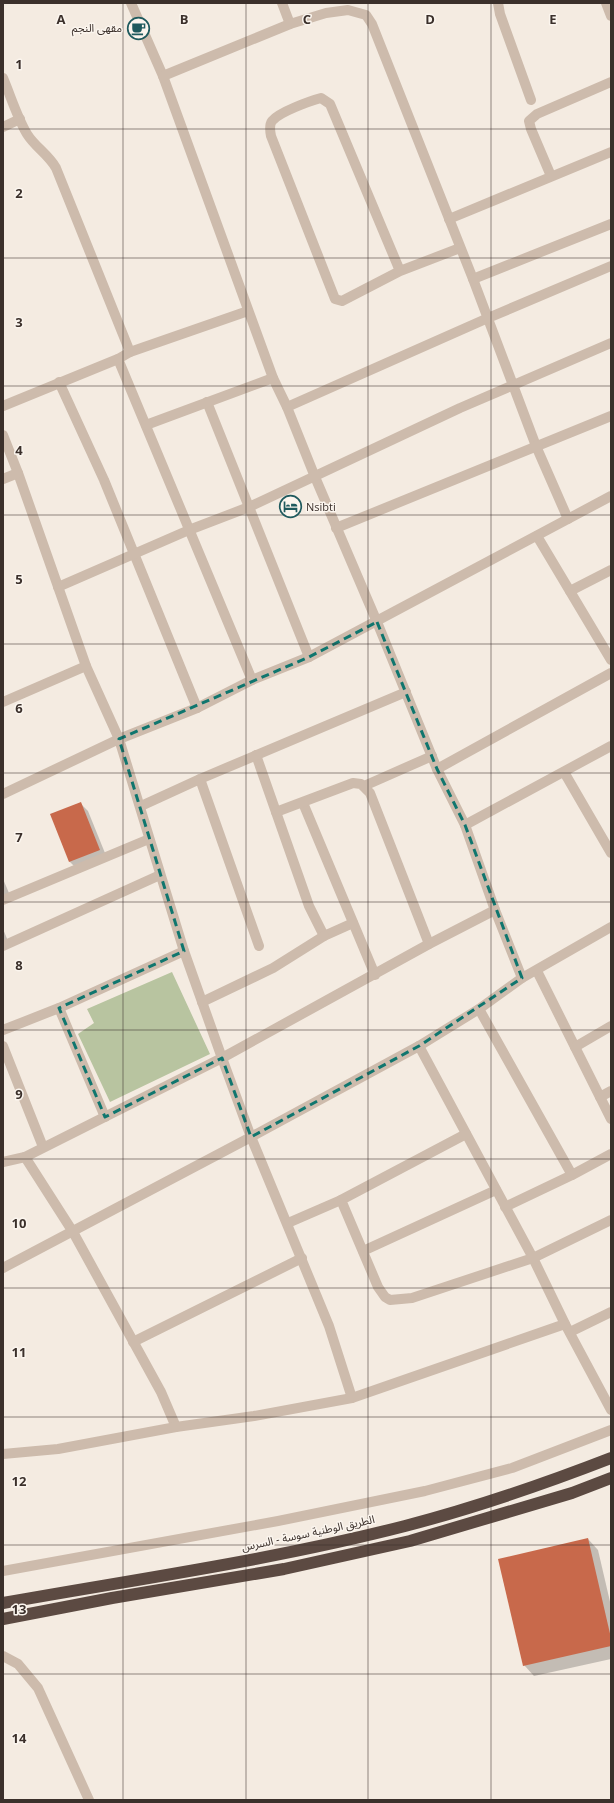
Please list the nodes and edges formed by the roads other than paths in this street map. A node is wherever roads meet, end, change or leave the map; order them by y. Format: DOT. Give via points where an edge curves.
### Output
graph roads {
  1 [pos="131,3"];
  2 [pos="282,3"];
  3 [pos="498,3"];
  4 [pos="606,3"];
  5 [pos="611,16"];
  6 [pos="290,24"];
  7 [pos="163,76"];
  8 [pos="3,78"];
  9 [pos="611,82"];
  10 [pos="531,100"];
  11 [pos="20,119"];
  12 [pos="3,127"];
  13 [pos="611,152"];
  14 [pos="551,176"];
  15 [pos="449,219"];
  16 [pos="611,224"];
  17 [pos="460,248"];
  18 [pos="611,266"];
  19 [pos="400,271"];
  20 [pos="473,279"];
  21 [pos="248,311"];
  22 [pos="488,318"];
  23 [pos="611,343"];
  24 [pos="130,352"];
  25 [pos="118,358"];
  26 [pos="273,378"];
  27 [pos="59,382"];
  28 [pos="513,385"];
  29 [pos="208,402"];
  30 [pos="3,406"];
  31 [pos="287,407"];
  32 [pos="611,416"];
  33 [pos="146,425"];
  34 [pos="3,435"];
  35 [pos="536,446"];
  36 [pos="18,473"];
  37 [pos="315,477"];
  38 [pos="3,478"];
  39 [pos="611,496"];
  40 [pos="249,507"];
  41 [pos="568,519"];
  42 [pos="336,528"];
  43 [pos="190,530"];
  44 [pos="537,536"];
  45 [pos="134,554"];
  46 [pos="611,570"];
  47 [pos="58,587"];
  48 [pos="570,591"];
  49 [pos="377,622"];
  50 [pos="309,658"];
  51 [pos="611,660"];
  52 [pos="86,666"];
  53 [pos="611,673"];
  54 [pos="252,680"];
  55 [pos="406,692"];
  56 [pos="3,702"];
  57 [pos="197,708"];
  58 [pos="119,739"];
  59 [pos="611,747"];
  60 [pos="256,755"];
  61 [pos="432,756"];
  62 [pos="437,768"];
  63 [pos="564,772"];
  64 [pos="200,779"];
  65 [pos="364,786"];
  66 [pos="3,794"];
  67 [pos="303,803"];
  68 [pos="141,806"];
  69 [pos="276,812"];
  70 [pos="465,825"];
  71 [pos="149,839"];
  72 [pos="611,853"];
  73 [pos="160,875"];
  74 [pos="3,900"];
  75 [pos="495,910"];
  76 [pos="353,923"];
  77 [pos="611,927"];
  78 [pos="324,936"];
  79 [pos="428,944"];
  80 [pos="3,946"];
  81 [pos="259,946"];
  82 [pos="184,952"];
  83 [pos="537,971"];
  84 [pos="375,975"];
  85 [pos="522,978"];
  86 [pos="202,1002"];
  87 [pos="59,1008"];
  88 [pos="479,1009"];
  89 [pos="611,1026"];
  90 [pos="3,1030"];
  91 [pos="3,1046"];
  92 [pos="419,1046"];
  93 [pos="575,1047"];
  94 [pos="222,1058"];
  95 [pos="611,1091"];
  96 [pos="600,1097"];
  97 [pos="105,1117"];
  98 [pos="611,1119"];
  99 [pos="466,1134"];
  100 [pos="252,1137"];
  101 [pos="43,1147"];
  102 [pos="611,1154"];
  103 [pos="25,1157"];
  104 [pos="3,1162"];
  105 [pos="572,1175"];
  106 [pos="496,1190"];
  107 [pos="341,1200"];
  108 [pos="505,1207"];
  109 [pos="611,1220"];
  110 [pos="288,1223"];
  111 [pos="73,1232"];
  112 [pos="363,1251"];
  113 [pos="302,1258"];
  114 [pos="533,1258"];
  115 [pos="3,1268"];
  116 [pos="611,1312"];
  117 [pos="568,1328"];
  118 [pos="133,1342"];
  119 [pos="352,1398"];
  120 [pos="611,1410"];
  121 [pos="176,1427"];
  122 [pos="611,1430"];
  123 [pos="3,1454"];
  124 [pos="611,1458"];
  125 [pos="611,1478"];
  126 [pos="3,1571"];
  127 [pos="3,1603"];
  128 [pos="3,1619"];
  129 [pos="3,1656"];
  130 [pos="88,1800"];
  1 -- 7 [label="street"];
  2 -- 6 [label="street"];
  3 -- 10 [label="street"];
  4 -- 5 [label="street"];
  6 -- 7 [label="street"];
  6 -- 15 [label="street" via="338,10 366,15 372,24"];
  7 -- 21 [label="street"];
  8 -- 11 [label="street"];
  9 -- 14 [label="street" via="537,114 529,121"];
  11 -- 12 [label="street"];
  11 -- 24 [label="street" via="31,139 50,157 56,168"];
  13 -- 14 [label="street"];
  14 -- 15 [label="street"];
  15 -- 17 [label="street"];
  16 -- 20 [label="street"];
  17 -- 19 [label="street"];
  17 -- 20 [label="street"];
  18 -- 22 [label="street"];
  19 -- 19 [label="street" via="342,301 335,299 271,136 270,125 279,115 321,98 330,104"];
  20 -- 22 [label="street"];
  21 -- 24 [label="street"];
  21 -- 26 [label="street"];
  22 -- 28 [label="street"];
  22 -- 31 [label="street"];
  23 -- 28 [label="street"];
  24 -- 25 [label="street"];
  25 -- 27 [label="street"];
  25 -- 33 [label="street"];
  26 -- 29 [label="street"];
  26 -- 31 [label="street"];
  27 -- 30 [label="street"];
  27 -- 45 [label="street" via="104,480"];
  28 -- 35 [label="street"];
  28 -- 37 [label="street"];
  29 -- 33 [label="street"];
  29 -- 40 [label="street"];
  31 -- 37 [label="street"];
  32 -- 35 [label="street"];
  33 -- 43 [label="street"];
  34 -- 36 [label="street"];
  35 -- 41 [label="street"];
  35 -- 42 [label="street"];
  36 -- 38 [label="street"];
  36 -- 47 [label="street"];
  37 -- 40 [label="street"];
  37 -- 42 [label="street"];
  39 -- 41 [label="street"];
  40 -- 43 [label="street"];
  40 -- 50 [label="street"];
  41 -- 44 [label="street"];
  42 -- 49 [label="street"];
  43 -- 45 [label="street"];
  43 -- 54 [label="street"];
  44 -- 48 [label="street"];
  44 -- 49 [label="street"];
  45 -- 47 [label="street"];
  45 -- 57 [label="street"];
  46 -- 48 [label="street"];
  47 -- 52 [label="street"];
  48 -- 51 [label="street"];
  49 -- 50 [label="street"];
  49 -- 55 [label="street"];
  50 -- 54 [label="street"];
  52 -- 56 [label="street"];
  52 -- 58 [label="street"];
  53 -- 62 [label="street"];
  54 -- 57 [label="street"];
  55 -- 60 [label="street"];
  55 -- 61 [label="street"];
  57 -- 58 [label="street"];
  58 -- 66 [label="street"];
  58 -- 68 [label="street"];
  59 -- 63 [label="street"];
  60 -- 64 [label="street"];
  60 -- 69 [label="street"];
  61 -- 62 [label="street"];
  61 -- 65 [label="street"];
  62 -- 70 [label="street"];
  63 -- 70 [label="street"];
  63 -- 72 [label="street"];
  64 -- 68 [label="street"];
  64 -- 81 [label="street"];
  65 -- 67 [label="street" via="353,783"];
  65 -- 79 [label="street" via="370,793"];
  67 -- 69 [label="street"];
  67 -- 76 [label="street"];
  68 -- 71 [label="street"];
  69 -- 78 [label="street" via="309,906"];
  70 -- 75 [label="street"];
  71 -- 73 [label="street"];
  71 -- 74 [label="street"];
  73 -- 80 [label="street"];
  73 -- 82 [label="street"];
  75 -- 79 [label="street"];
  75 -- 85 [label="street"];
  76 -- 78 [label="street"];
  76 -- 84 [label="street"];
  77 -- 83 [label="street"];
  78 -- 86 [label="street" via="273,968"];
  79 -- 84 [label="street"];
  82 -- 86 [label="street"];
  82 -- 87 [label="street"];
  83 -- 85 [label="street"];
  83 -- 93 [label="street"];
  84 -- 94 [label="street"];
  85 -- 88 [label="street"];
  86 -- 94 [label="street"];
  87 -- 90 [label="street"];
  87 -- 97 [label="street"];
  88 -- 92 [label="street"];
  88 -- 105 [label="street"];
  89 -- 93 [label="street"];
  91 -- 101 [label="street"];
  92 -- 99 [label="street"];
  92 -- 100 [label="street"];
  93 -- 96 [label="street"];
  94 -- 97 [label="street"];
  94 -- 100 [label="street"];
  95 -- 96 [label="street"];
  96 -- 98 [label="street"];
  97 -- 101 [label="street"];
  99 -- 106 [label="street"];
  99 -- 107 [label="street"];
  100 -- 110 [label="street"];
  100 -- 111 [label="street"];
  101 -- 103 [label="street"];
  102 -- 105 [label="street"];
  103 -- 104 [label="street"];
  103 -- 111 [label="street"];
  105 -- 108 [label="street"];
  106 -- 108 [label="street"];
  106 -- 112 [label="street"];
  107 -- 110 [label="street"];
  107 -- 112 [label="street"];
  108 -- 114 [label="street"];
  109 -- 114 [label="street"];
  110 -- 113 [label="street"];
  111 -- 115 [label="street"];
  111 -- 118 [label="street"];
  112 -- 114 [label="street" via="378,1287 390,1300 412,1298"];
  113 -- 118 [label="street"];
  113 -- 119 [label="street" via="329,1326"];
  114 -- 117 [label="street"];
  116 -- 117 [label="street"];
  117 -- 119 [label="street"];
  117 -- 120 [label="street"];
  118 -- 121 [label="street" via="161,1392"];
  119 -- 121 [label="street"];
  121 -- 123 [label="street" via="58,1449"];
  122 -- 126 [label="street" via="512,1468 425,1491"];
  124 -- 127 [label="highway, الطريق الوطنية سوسة - السرس" via="523,1490 405,1526 276,1554"];
  125 -- 128 [label="highway" via="572,1493 410,1542 284,1569"];
  129 -- 130 [label="street" via="18,1664 38,1688"];
}
